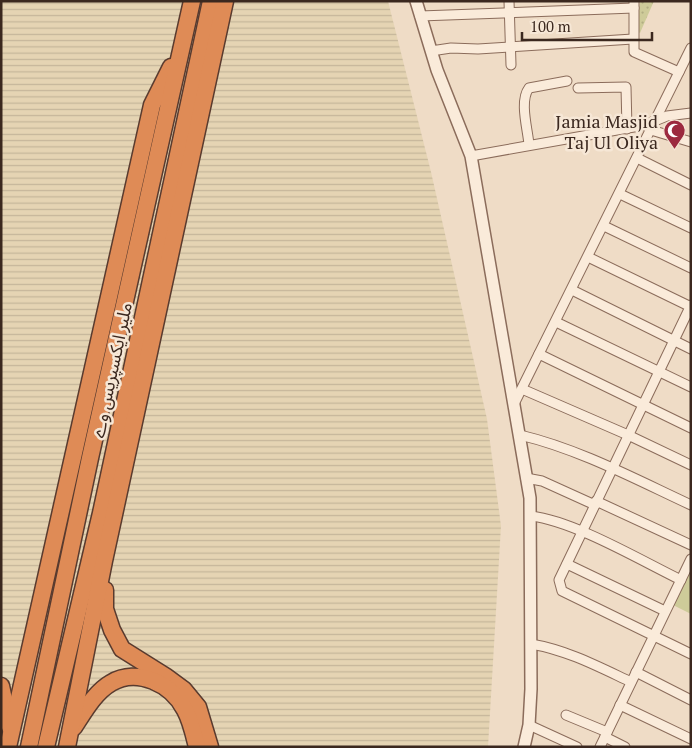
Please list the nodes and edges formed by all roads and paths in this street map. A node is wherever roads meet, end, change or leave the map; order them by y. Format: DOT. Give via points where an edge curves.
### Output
graph roads {
  1 [pos="192,1"];
  2 [pos="211,1"];
  3 [pos="225,1"];
  4 [pos="416,1"];
  5 [pos="509,1"];
  6 [pos="634,4"];
  7 [pos="510,12"];
  8 [pos="420,16"];
  9 [pos="633,38"];
  10 [pos="182,43"];
  11 [pos="511,47"];
  12 [pos="691,48"];
  13 [pos="431,52"];
  14 [pos="511,65"];
  15 [pos="684,68"];
  16 [pos="567,81"];
  17 [pos="578,88"];
  18 [pos="691,112"];
  19 [pos="653,126"];
  20 [pos="627,128"];
  21 [pos="691,142"];
  22 [pos="529,146"];
  23 [pos="471,156"];
  24 [pos="638,158"];
  25 [pos="691,186"];
  26 [pos="620,194"];
  27 [pos="604,226"];
  28 [pos="691,228"];
  29 [pos="588,257"];
  30 [pos="691,268"];
  31 [pos="572,290"];
  32 [pos="691,306"];
  33 [pos="556,322"];
  34 [pos="673,341"];
  35 [pos="691,349"];
  36 [pos="539,354"];
  37 [pos="658,372"];
  38 [pos="691,387"];
  39 [pos="522,389"];
  40 [pos="514,404"];
  41 [pos="643,404"];
  42 [pos="691,428"];
  43 [pos="520,435"];
  44 [pos="628,435"];
  45 [pos="691,465"];
  46 [pos="612,468"];
  47 [pos="526,478"];
  48 [pos="596,503"];
  49 [pos="691,505"];
  50 [pos="531,516"];
  51 [pos="582,532"];
  52 [pos="691,545"];
  53 [pos="691,559"];
  54 [pos="104,560"];
  55 [pos="567,564"];
  56 [pos="681,580"];
  57 [pos="665,612"];
  58 [pos="653,636"];
  59 [pos="531,644"];
  60 [pos="691,654"];
  61 [pos="636,672"];
  62 [pos="631,682"];
  63 [pos="1,686"];
  64 [pos="691,700"];
  65 [pos="620,705"];
  66 [pos="566,716"];
  67 [pos="529,725"];
  68 [pos="606,734"];
  69 [pos="691,739"];
  70 [pos="10,740"];
  71 [pos="69,740"];
  72 [pos="29,747"];
  73 [pos="46,747"];
  74 [pos="197,747"];
  75 [pos="210,747"];
  76 [pos="524,747"];
  77 [pos="576,747"];
  78 [pos="600,747"];
  79 [pos="625,747"];
  1 -- 10 [label="highway, ملیر ایکسپریس وے"];
  2 -- 73 [label="highway, ملیر ایکسپریس وے" via="101,513"];
  3 -- 54 [label="highway"];
  4 -- 8 [label="street"];
  5 -- 7 [label="street"];
  6 -- 7 [label="street"];
  6 -- 9 [label="street"];
  7 -- 8 [label="street"];
  7 -- 11 [label="street"];
  8 -- 13 [label="street"];
  9 -- 11 [label="street"];
  9 -- 15 [label="street" via="636,53"];
  10 -- 70 [label="highway" via="152,104"];
  10 -- 72 [label="highway, ملیر ایکسپریس وے"];
  11 -- 13 [label="street" via="451,48"];
  11 -- 14 [label="street"];
  12 -- 15 [label="street"];
  13 -- 23 [label="street"];
  15 -- 19 [label="street"];
  16 -- 22 [label="street" via="527,90"];
  17 -- 20 [label="street" via="626,87"];
  18 -- 19 [label="street" via="674,114"];
  19 -- 20 [label="street"];
  19 -- 21 [label="street"];
  19 -- 24 [label="street"];
  20 -- 22 [label="street"];
  22 -- 23 [label="street"];
  23 -- 40 [label="street"];
  24 -- 25 [label="street"];
  24 -- 26 [label="street"];
  26 -- 27 [label="street"];
  26 -- 28 [label="street"];
  27 -- 29 [label="street"];
  27 -- 30 [label="street"];
  29 -- 31 [label="street"];
  29 -- 32 [label="street"];
  31 -- 33 [label="street"];
  31 -- 34 [label="street"];
  32 -- 34 [label="street"];
  33 -- 36 [label="street"];
  33 -- 37 [label="street"];
  34 -- 35 [label="street"];
  34 -- 37 [label="street"];
  36 -- 39 [label="street"];
  36 -- 41 [label="street"];
  37 -- 38 [label="street"];
  37 -- 41 [label="street"];
  39 -- 40 [label="street"];
  39 -- 44 [label="street"];
  40 -- 43 [label="street"];
  41 -- 42 [label="street"];
  41 -- 44 [label="street"];
  43 -- 46 [label="street" via="551,443"];
  43 -- 47 [label="street"];
  44 -- 45 [label="street"];
  44 -- 46 [label="street"];
  46 -- 48 [label="street"];
  46 -- 49 [label="street"];
  47 -- 48 [label="street" via="542,480"];
  47 -- 50 [label="street"];
  48 -- 51 [label="street"];
  48 -- 52 [label="street"];
  50 -- 51 [label="street"];
  50 -- 59 [label="street"];
  51 -- 55 [label="street"];
  51 -- 56 [label="street"];
  53 -- 56 [label="street"];
  54 -- 71 [label="highway"];
  54 -- 75 [label="highway" via="105,609 122,650 184,690 198,707"];
  55 -- 57 [label="street"];
  55 -- 58 [label="street" via="559,580 562,591"];
  56 -- 57 [label="street"];
  57 -- 58 [label="street"];
  58 -- 60 [label="street"];
  58 -- 61 [label="street"];
  59 -- 62 [label="street" via="566,653"];
  59 -- 67 [label="street"];
  61 -- 62 [label="street"];
  61 -- 64 [label="street"];
  62 -- 65 [label="street"];
  63 -- 70 [label="highway"];
  65 -- 68 [label="street"];
  65 -- 69 [label="street"];
  66 -- 68 [label="street"];
  67 -- 76 [label="street"];
  67 -- 77 [label="street"];
  68 -- 78 [label="street"];
  68 -- 79 [label="street"];
  71 -- 74 [label="highway" via="92,700 109,684 133,676 162,685 176,697 185,709"];
}
